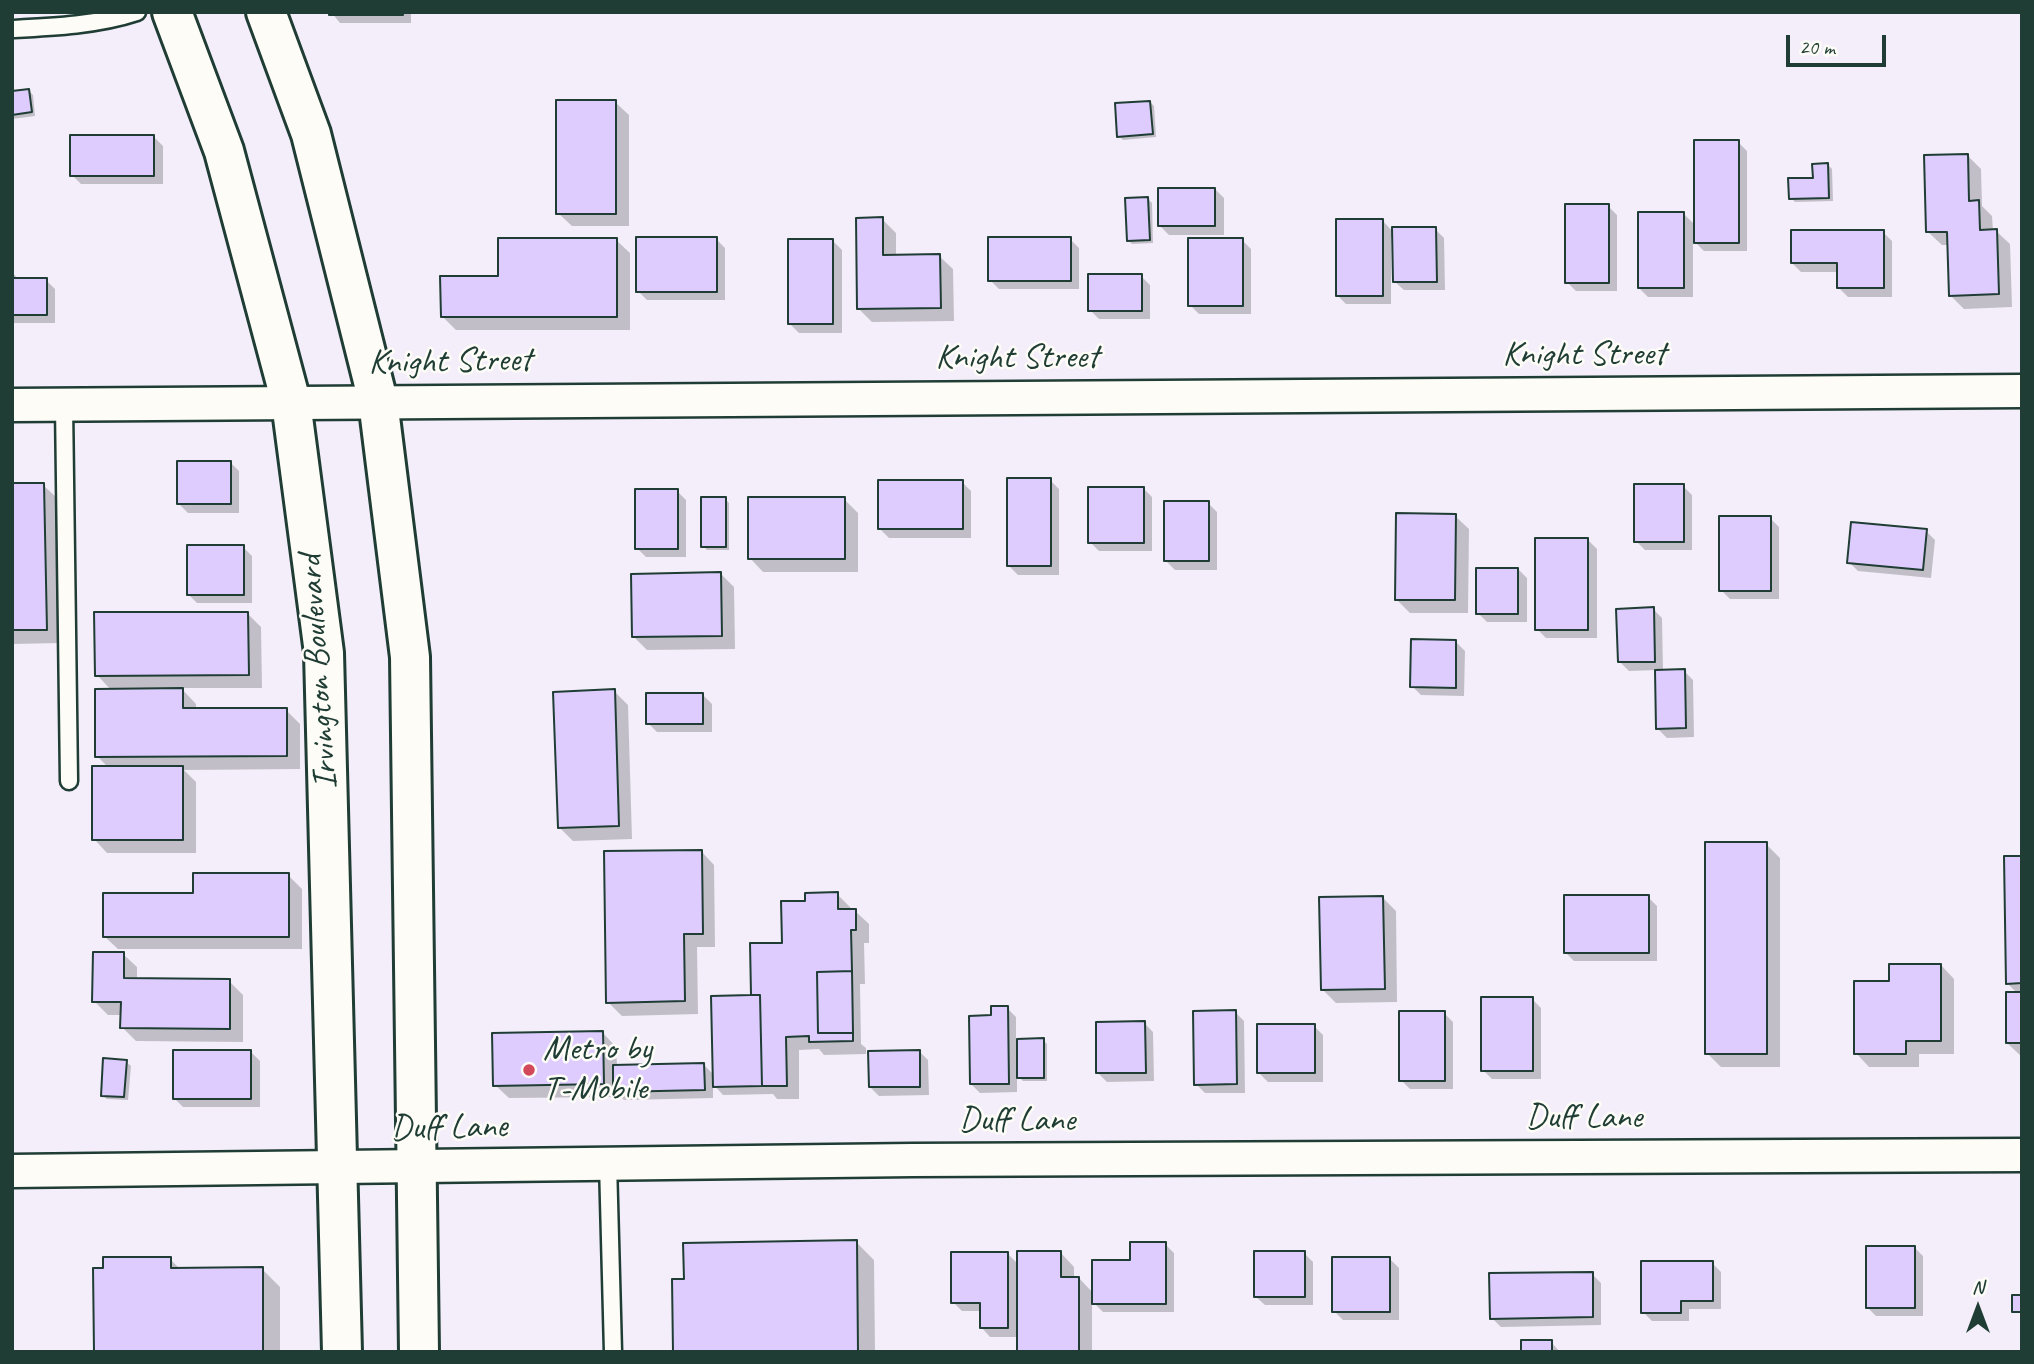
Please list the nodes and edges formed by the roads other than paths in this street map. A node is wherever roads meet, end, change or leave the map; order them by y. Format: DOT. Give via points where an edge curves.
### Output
graph roads {
  1 [pos="137,12"];
  2 [pos="172,12"];
  3 [pos="266,12"];
  4 [pos="12,29"];
  5 [pos="2022,391"];
  6 [pos="378,401"];
  7 [pos="290,402"];
  8 [pos="12,405"];
  9 [pos="64,405"];
  10 [pos="69,781"];
  11 [pos="2022,1155"];
  12 [pos="608,1163"];
  13 [pos="418,1167"];
  14 [pos="338,1168"];
  15 [pos="12,1171"];
  16 [pos="342,1352"];
  17 [pos="419,1352"];
  18 [pos="613,1352"];
  1 -- 4 [label="lane"];
  2 -- 7 [label="main road, Irvington Boulevard" via="224,151"];
  3 -- 6 [label="main road" via="311,134"];
  5 -- 6 [label="street, Knight Street"];
  6 -- 7 [label="street, Knight Street"];
  6 -- 13 [label="main road" via="410,657"];
  7 -- 9 [label="street, Knight Street"];
  7 -- 14 [label="main road, Irvington Boulevard" via="324,653"];
  8 -- 9 [label="street, Knight Street"];
  9 -- 10 [label="lane"];
  11 -- 12 [label="street, Duff Lane"];
  12 -- 13 [label="street, Duff Lane"];
  12 -- 18 [label="lane"];
  13 -- 14 [label="street, Duff Lane"];
  13 -- 17 [label="main road"];
  14 -- 15 [label="street, Duff Lane"];
  14 -- 16 [label="main road, Irvington Boulevard"];
}
